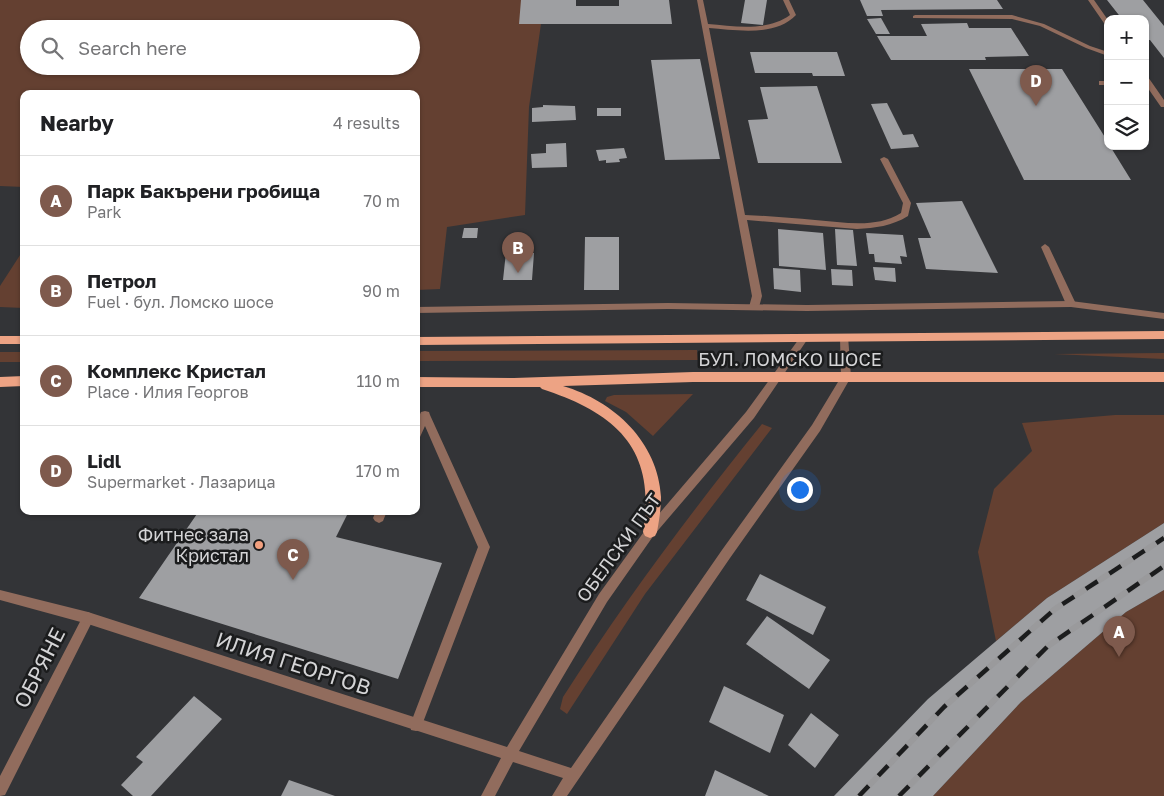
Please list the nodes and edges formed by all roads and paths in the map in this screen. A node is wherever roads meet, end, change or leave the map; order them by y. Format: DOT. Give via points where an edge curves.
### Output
graph roads {
  1 [pos="700,0"];
  2 [pos="786,0"];
  3 [pos="1091,0"];
  4 [pos="915,17"];
  5 [pos="1104,19"];
  6 [pos="705,26"];
  7 [pos="1104,53"];
  8 [pos="1149,85"];
  9 [pos="1164,106"];
  10 [pos="884,159"];
  11 [pos="742,217"];
  12 [pos="1045,247"];
  13 [pos="1071,304"];
  14 [pos="754,307"];
  15 [pos="420,310"];
  16 [pos="1164,316"];
  17 [pos="1164,335"];
  18 [pos="804,338"];
  19 [pos="845,338"];
  20 [pos="0,340"];
  21 [pos="20,340"];
  22 [pos="420,341"];
  23 [pos="846,377"];
  24 [pos="1164,377"];
  25 [pos="778,378"];
  26 [pos="0,382"];
  27 [pos="20,382"];
  28 [pos="420,382"];
  29 [pos="514,383"];
  30 [pos="420,426"];
  31 [pos="650,532"];
  32 [pos="0,595"];
  33 [pos="88,618"];
  34 [pos="416,725"];
  35 [pos="509,756"];
  36 [pos="573,775"];
  37 [pos="0,790"];
  38 [pos="488,796"];
  39 [pos="559,796"];
  1 -- 6 [label="street"];
  2 -- 6 [label="street" via="793,15 785,23 768,27"];
  3 -- 5 [label="street"];
  4 -- 7 [label="street" via="1012,16 1042,25"];
  6 -- 11 [label="street"];
  8 -- 9 [label="street"];
  10 -- 11 [label="street" via="907,203 905,214 893,222 857,226"];
  11 -- 14 [label="street" via="757,296"];
  12 -- 13 [label="street"];
  13 -- 14 [label="street"];
  13 -- 16 [label="street"];
  14 -- 15 [label="street"];
  17 -- 19 [label="main road, БУЛ. ЛОМСКО ШОСЕ"];
  18 -- 19 [label="main road, БУЛ. ЛОМСКО ШОСЕ"];
  18 -- 22 [label="main road, БУЛ. ЛОМСКО ШОСЕ"];
  18 -- 25 [label="street, ОБЕЛСКИ ПЪТ"];
  19 -- 23 [label="street"];
  20 -- 21 [label="main road"];
  23 -- 24 [label="main road, БУЛ. ЛОМСКО ШОСЕ"];
  23 -- 25 [label="main road, БУЛ. ЛОМСКО ШОСЕ"];
  23 -- 36 [label="street" via="802,450"];
  25 -- 29 [label="main road, БУЛ. ЛОМСКО ШОСЕ" via="693,377"];
  25 -- 31 [label="street, ОБЕЛСКИ ПЪТ"];
  26 -- 27 [label="main road"];
  28 -- 29 [label="main road, БУЛ. ЛОМСКО ШОСЕ"];
  29 -- 31 [label="main road" via="548,386 579,396 620,423 639,448 651,478 654,511"];
  30 -- 34 [label="street" via="425,415 484,547"];
  31 -- 35 [label="street, ОБЕЛСКИ ПЪТ" via="603,598"];
  32 -- 33 [label="street, ИЛИЯ ГЕОРГОВ"];
  33 -- 34 [label="street, ИЛИЯ ГЕОРГОВ"];
  33 -- 37 [label="street, ОБРЯНЕ"];
  34 -- 35 [label="street, ИЛИЯ ГЕОРГОВ"];
  35 -- 36 [label="street, ИЛИЯ ГЕОРГОВ"];
  35 -- 38 [label="street, ОБЕЛСКИ ПЪТ"];
  36 -- 39 [label="street"];
}
